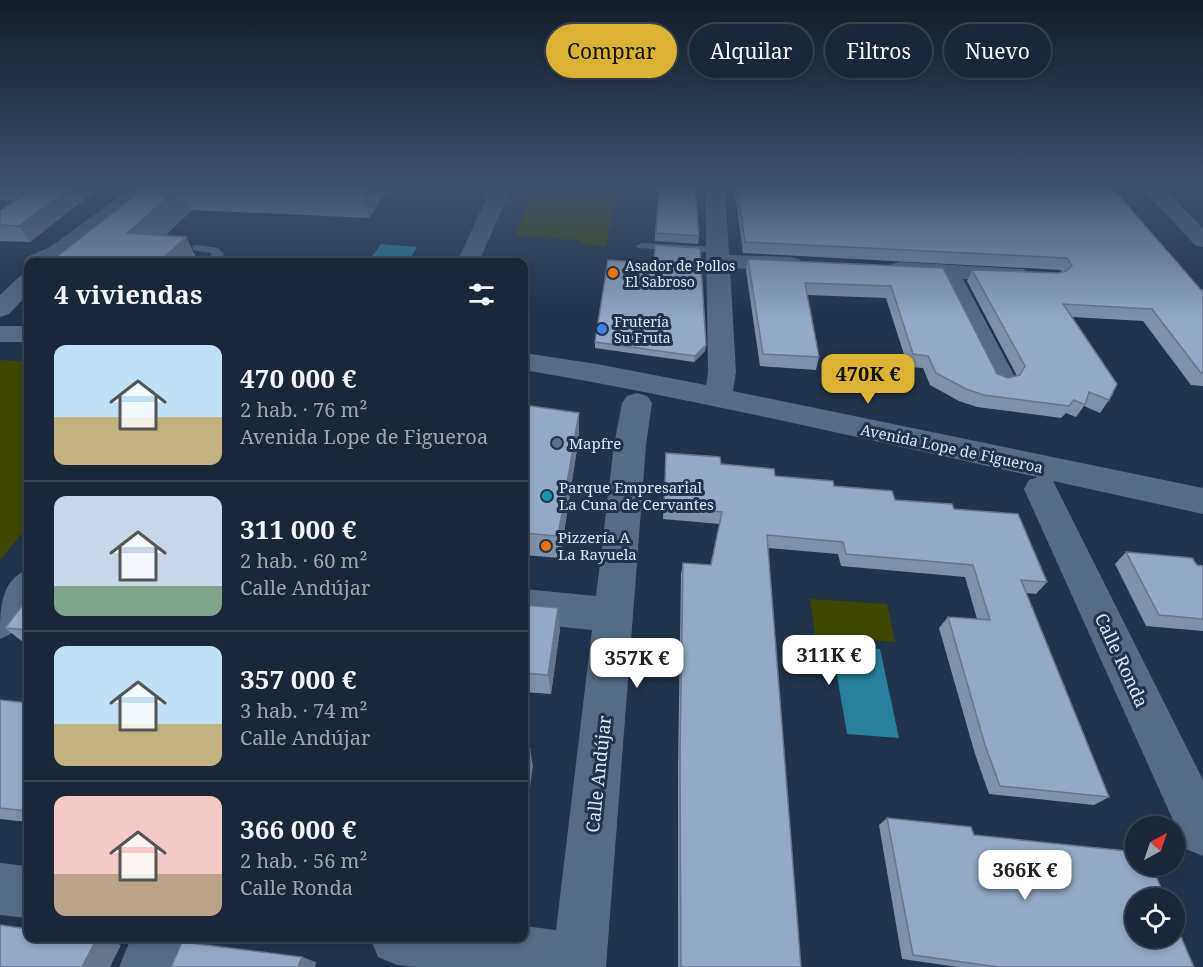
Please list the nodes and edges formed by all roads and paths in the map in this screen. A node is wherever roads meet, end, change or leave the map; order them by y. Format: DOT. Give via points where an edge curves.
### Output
graph roads {
  1 [pos="88,231"];
  2 [pos="482,231"];
  3 [pos="716,231"];
  4 [pos="642,246"];
  5 [pos="197,248"];
  6 [pos="717,255"];
  7 [pos="54,257"];
  8 [pos="216,258"];
  9 [pos="470,258"];
  10 [pos="810,265"];
  11 [pos="879,268"];
  12 [pos="948,272"];
  13 [pos="1039,275"];
  14 [pos="24,289"];
  15 [pos="12,302"];
  16 [pos="24,317"];
  17 [pos="528,363"];
  18 [pos="1002,380"];
  19 [pos="528,385"];
  20 [pos="717,397"];
  21 [pos="637,403"];
  22 [pos="1041,489"];
  23 [pos="1203,501"];
  24 [pos="1203,523"];
  25 [pos="24,590"];
  26 [pos="528,606"];
  27 [pos="614,615"];
  28 [pos="0,622"];
  29 [pos="1203,832"];
  30 [pos="0,889"];
  31 [pos="24,892"];
  32 [pos="157,942"];
  33 [pos="426,942"];
  34 [pos="580,963"];
  35 [pos="146,967"];
  1 -- 7 [label="street"];
  2 -- 9 [label="street"];
  3 -- 6 [label="street"];
  4 -- 6 [label="lane"];
  5 -- 8 [label="lane" via="214,250"];
  6 -- 10 [label="street"];
  6 -- 20 [label="street" via="722,372"];
  11 -- 12 [label="street"];
  12 -- 13 [label="street"];
  12 -- 18 [label="street"];
  14 -- 15 [label="street"];
  15 -- 16 [label="street" via="8,316"];
  17 -- 20 [label="street, Avenida Lope de Figueroa"];
  19 -- 21 [label="street, Avenida Lope de Figueroa"];
  20 -- 23 [label="street, Avenida Lope de Figueroa"];
  21 -- 22 [label="street, Avenida Lope de Figueroa"];
  21 -- 27 [label="street, Calle Andújar"];
  22 -- 24 [label="street, Avenida Lope de Figueroa"];
  22 -- 29 [label="street, Calle Ronda"];
  25 -- 28 [label="street"];
  26 -- 27 [label="street"];
  27 -- 34 [label="street, Calle Andújar"];
  30 -- 31 [label="street"];
  32 -- 35 [label="street"];
  33 -- 34 [label="street"];
}
